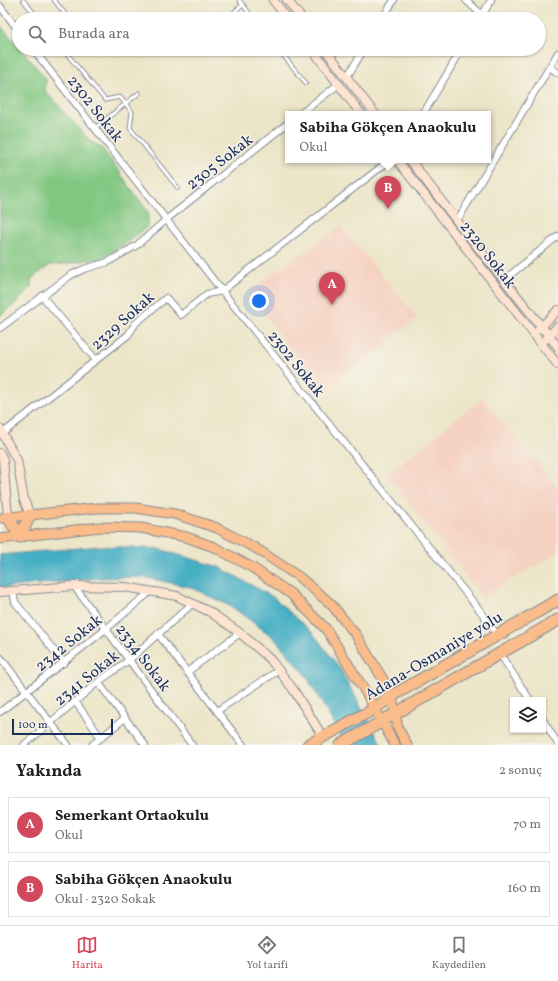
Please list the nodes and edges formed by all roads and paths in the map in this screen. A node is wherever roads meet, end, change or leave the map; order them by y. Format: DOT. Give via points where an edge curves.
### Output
graph roads {
  1 [pos="23,0"];
  2 [pos="54,0"];
  3 [pos="239,0"];
  4 [pos="273,0"];
  5 [pos="287,0"];
  6 [pos="394,0"];
  7 [pos="466,0"];
  8 [pos="491,0"];
  9 [pos="243,5"];
  10 [pos="0,6"];
  11 [pos="33,12"];
  12 [pos="63,12"];
  13 [pos="234,12"];
  14 [pos="248,12"];
  15 [pos="282,12"];
  16 [pos="296,12"];
  17 [pos="386,12"];
  18 [pos="477,12"];
  19 [pos="484,12"];
  20 [pos="12,22"];
  21 [pos="558,53"];
  22 [pos="38,56"];
  23 [pos="69,56"];
  24 [pos="284,56"];
  25 [pos="317,56"];
  26 [pos="330,56"];
  27 [pos="360,56"];
  28 [pos="458,56"];
  29 [pos="550,67"];
  30 [pos="558,73"];
  31 [pos="347,77"];
  32 [pos="306,83"];
  33 [pos="338,84"];
  34 [pos="139,93"];
  35 [pos="126,104"];
  36 [pos="304,111"];
  37 [pos="359,111"];
  38 [pos="373,111"];
  39 [pos="425,111"];
  40 [pos="285,126"];
  41 [pos="95,128"];
  42 [pos="386,163"];
  43 [pos="399,163"];
  44 [pos="412,163"];
  45 [pos="178,188"];
  46 [pos="167,219"];
  47 [pos="457,221"];
  48 [pos="558,236"];
  49 [pos="504,280"];
  50 [pos="222,291"];
  51 [pos="42,296"];
  52 [pos="558,310"];
  53 [pos="558,326"];
  54 [pos="542,327"];
  55 [pos="0,328"];
  56 [pos="533,333"];
  57 [pos="549,336"];
  58 [pos="542,345"];
  59 [pos="558,347"];
  60 [pos="96,360"];
  61 [pos="558,366"];
  62 [pos="1,431"];
  63 [pos="0,452"];
  64 [pos="30,515"];
  65 [pos="4,518"];
  66 [pos="20,537"];
  67 [pos="0,539"];
  68 [pos="74,586"];
  69 [pos="13,591"];
  70 [pos="151,591"];
  71 [pos="0,592"];
  72 [pos="558,600"];
  73 [pos="192,604"];
  74 [pos="558,620"];
  75 [pos="106,629"];
  76 [pos="240,633"];
  77 [pos="158,634"];
  78 [pos="497,635"];
  79 [pos="500,654"];
  80 [pos="0,657"];
  81 [pos="129,660"];
  82 [pos="64,663"];
  83 [pos="279,670"];
  84 [pos="187,672"];
  85 [pos="98,682"];
  86 [pos="27,692"];
  87 [pos="392,696"];
  88 [pos="528,697"];
  89 [pos="75,701"];
  90 [pos="372,710"];
  91 [pos="217,711"];
  92 [pos="0,712"];
  93 [pos="396,713"];
  94 [pos="125,718"];
  95 [pos="50,722"];
  96 [pos="379,722"];
  97 [pos="546,725"];
  98 [pos="323,737"];
  99 [pos="101,738"];
  100 [pos="558,744"];
  101 [pos="24,745"];
  102 [pos="68,745"];
  103 [pos="92,745"];
  104 [pos="145,745"];
  105 [pos="192,745"];
  106 [pos="243,745"];
  107 [pos="308,745"];
  108 [pos="341,745"];
  109 [pos="395,745"];
  110 [pos="407,745"];
  1 -- 11 [label="lane"];
  2 -- 12 [label="lane"];
  3 -- 9 [label="lane"];
  4 -- 15 [label="street"];
  5 -- 16 [label="street"];
  6 -- 17 [label="street"];
  7 -- 18 [label="street"];
  8 -- 19 [label="street"];
  9 -- 13 [label="lane"];
  9 -- 14 [label="lane"];
  10 -- 20 [label="street"];
  21 -- 29 [label="street"];
  22 -- 41 [label="street, 2302 Sokak"];
  23 -- 35 [label="lane" via="105,100 120,97"];
  24 -- 32 [label="lane"];
  25 -- 33 [label="street"];
  26 -- 31 [label="street"];
  27 -- 31 [label="street"];
  28 -- 39 [label="street"];
  29 -- 30 [label="street"];
  29 -- 47 [label="street"];
  31 -- 38 [label="street"];
  33 -- 36 [label="street"];
  33 -- 37 [label="street"];
  34 -- 35 [label="lane"];
  35 -- 41 [label="lane"];
  35 -- 45 [label="lane" via="132,112 130,128"];
  40 -- 46 [label="street, 2305 Sokak"];
  41 -- 46 [label="street, 2302 Sokak"];
  42 -- 50 [label="street, 2329 Sokak"];
  43 -- 56 [label="street, 2320 Sokak"];
  44 -- 47 [label="street, 2320 Sokak"];
  46 -- 50 [label="street, 2302 Sokak"];
  46 -- 51 [label="street, 2305 Sokak" via="128,251 108,262 71,275"];
  47 -- 49 [label="street, 2320 Sokak"];
  48 -- 49 [label="street"];
  49 -- 54 [label="street, 2320 Sokak"];
  50 -- 60 [label="street, 2329 Sokak" via="207,294 181,315 166,298 136,323 128,335"];
  50 -- 78 [label="street, 2302 Sokak" via="482,613"];
  51 -- 55 [label="street, 2305 Sokak"];
  51 -- 60 [label="street"];
  52 -- 54 [label="street"];
  53 -- 57 [label="street"];
  54 -- 56 [label="street"];
  54 -- 57 [label="street, 2320 Sokak"];
  56 -- 58 [label="street, 2320 Sokak"];
  57 -- 58 [label="street"];
  57 -- 59 [label="street, 2320 Sokak"];
  58 -- 61 [label="street, 2320 Sokak"];
  60 -- 62 [label="street, 2329 Sokak"];
  62 -- 64 [label="street" via="17,460 24,500"];
  63 -- 65 [label="street" via="3,459"];
  64 -- 65 [label="main road"];
  64 -- 66 [label="highway"];
  64 -- 87 [label="main road" via="97,508 136,508 175,514 217,528 263,553 331,604 356,635"];
  65 -- 66 [label="highway"];
  66 -- 67 [label="main road"];
  66 -- 90 [label="main road" via="100,527 141,528 186,537 214,547 253,568 291,594 326,629 362,685"];
  68 -- 69 [label="street"];
  68 -- 70 [label="street" via="125,586"];
  68 -- 75 [label="street, 2334 Sokak"];
  69 -- 71 [label="street"];
  69 -- 82 [label="street" via="15,602"];
  70 -- 73 [label="street" via="177,596"];
  70 -- 75 [label="street, 2342 Sokak"];
  72 -- 78 [label="highway, Adana-Osmaniye yolu"];
  73 -- 76 [label="street" via="210,612"];
  73 -- 77 [label="street, 2341 Sokak"];
  74 -- 79 [label="highway, Adana-Osmaniye yolu"];
  75 -- 81 [label="street, 2334 Sokak"];
  75 -- 82 [label="street, 2342 Sokak"];
  76 -- 83 [label="street"];
  76 -- 84 [label="street"];
  77 -- 81 [label="street, 2341 Sokak"];
  77 -- 84 [label="street"];
  78 -- 87 [label="highway, Adana-Osmaniye yolu"];
  79 -- 88 [label="street"];
  79 -- 93 [label="highway, Adana-Osmaniye yolu"];
  80 -- 86 [label="street"];
  81 -- 85 [label="street, 2341 Sokak"];
  81 -- 105 [label="street, 2334 Sokak"];
  82 -- 86 [label="street, 2342 Sokak"];
  83 -- 91 [label="street"];
  83 -- 98 [label="street"];
  84 -- 91 [label="street"];
  85 -- 89 [label="street, 2341 Sokak"];
  85 -- 94 [label="street"];
  86 -- 92 [label="street, 2342 Sokak"];
  86 -- 95 [label="street"];
  87 -- 90 [label="highway, Adana-Osmaniye yolu"];
  87 -- 93 [label="main road"];
  89 -- 95 [label="street, 2341 Sokak"];
  89 -- 99 [label="street"];
  90 -- 96 [label="main road"];
  90 -- 98 [label="highway, Adana-Osmaniye yolu"];
  91 -- 106 [label="street"];
  93 -- 96 [label="highway, Adana-Osmaniye yolu"];
  93 -- 110 [label="main road" via="398,728"];
  94 -- 99 [label="street"];
  94 -- 104 [label="street"];
  95 -- 101 [label="street, 2341 Sokak"];
  95 -- 102 [label="street"];
  96 -- 108 [label="highway, Adana-Osmaniye yolu"];
  96 -- 109 [label="main road"];
  97 -- 100 [label="street"];
  98 -- 107 [label="highway, Adana-Osmaniye yolu"];
  99 -- 103 [label="street"];
}
